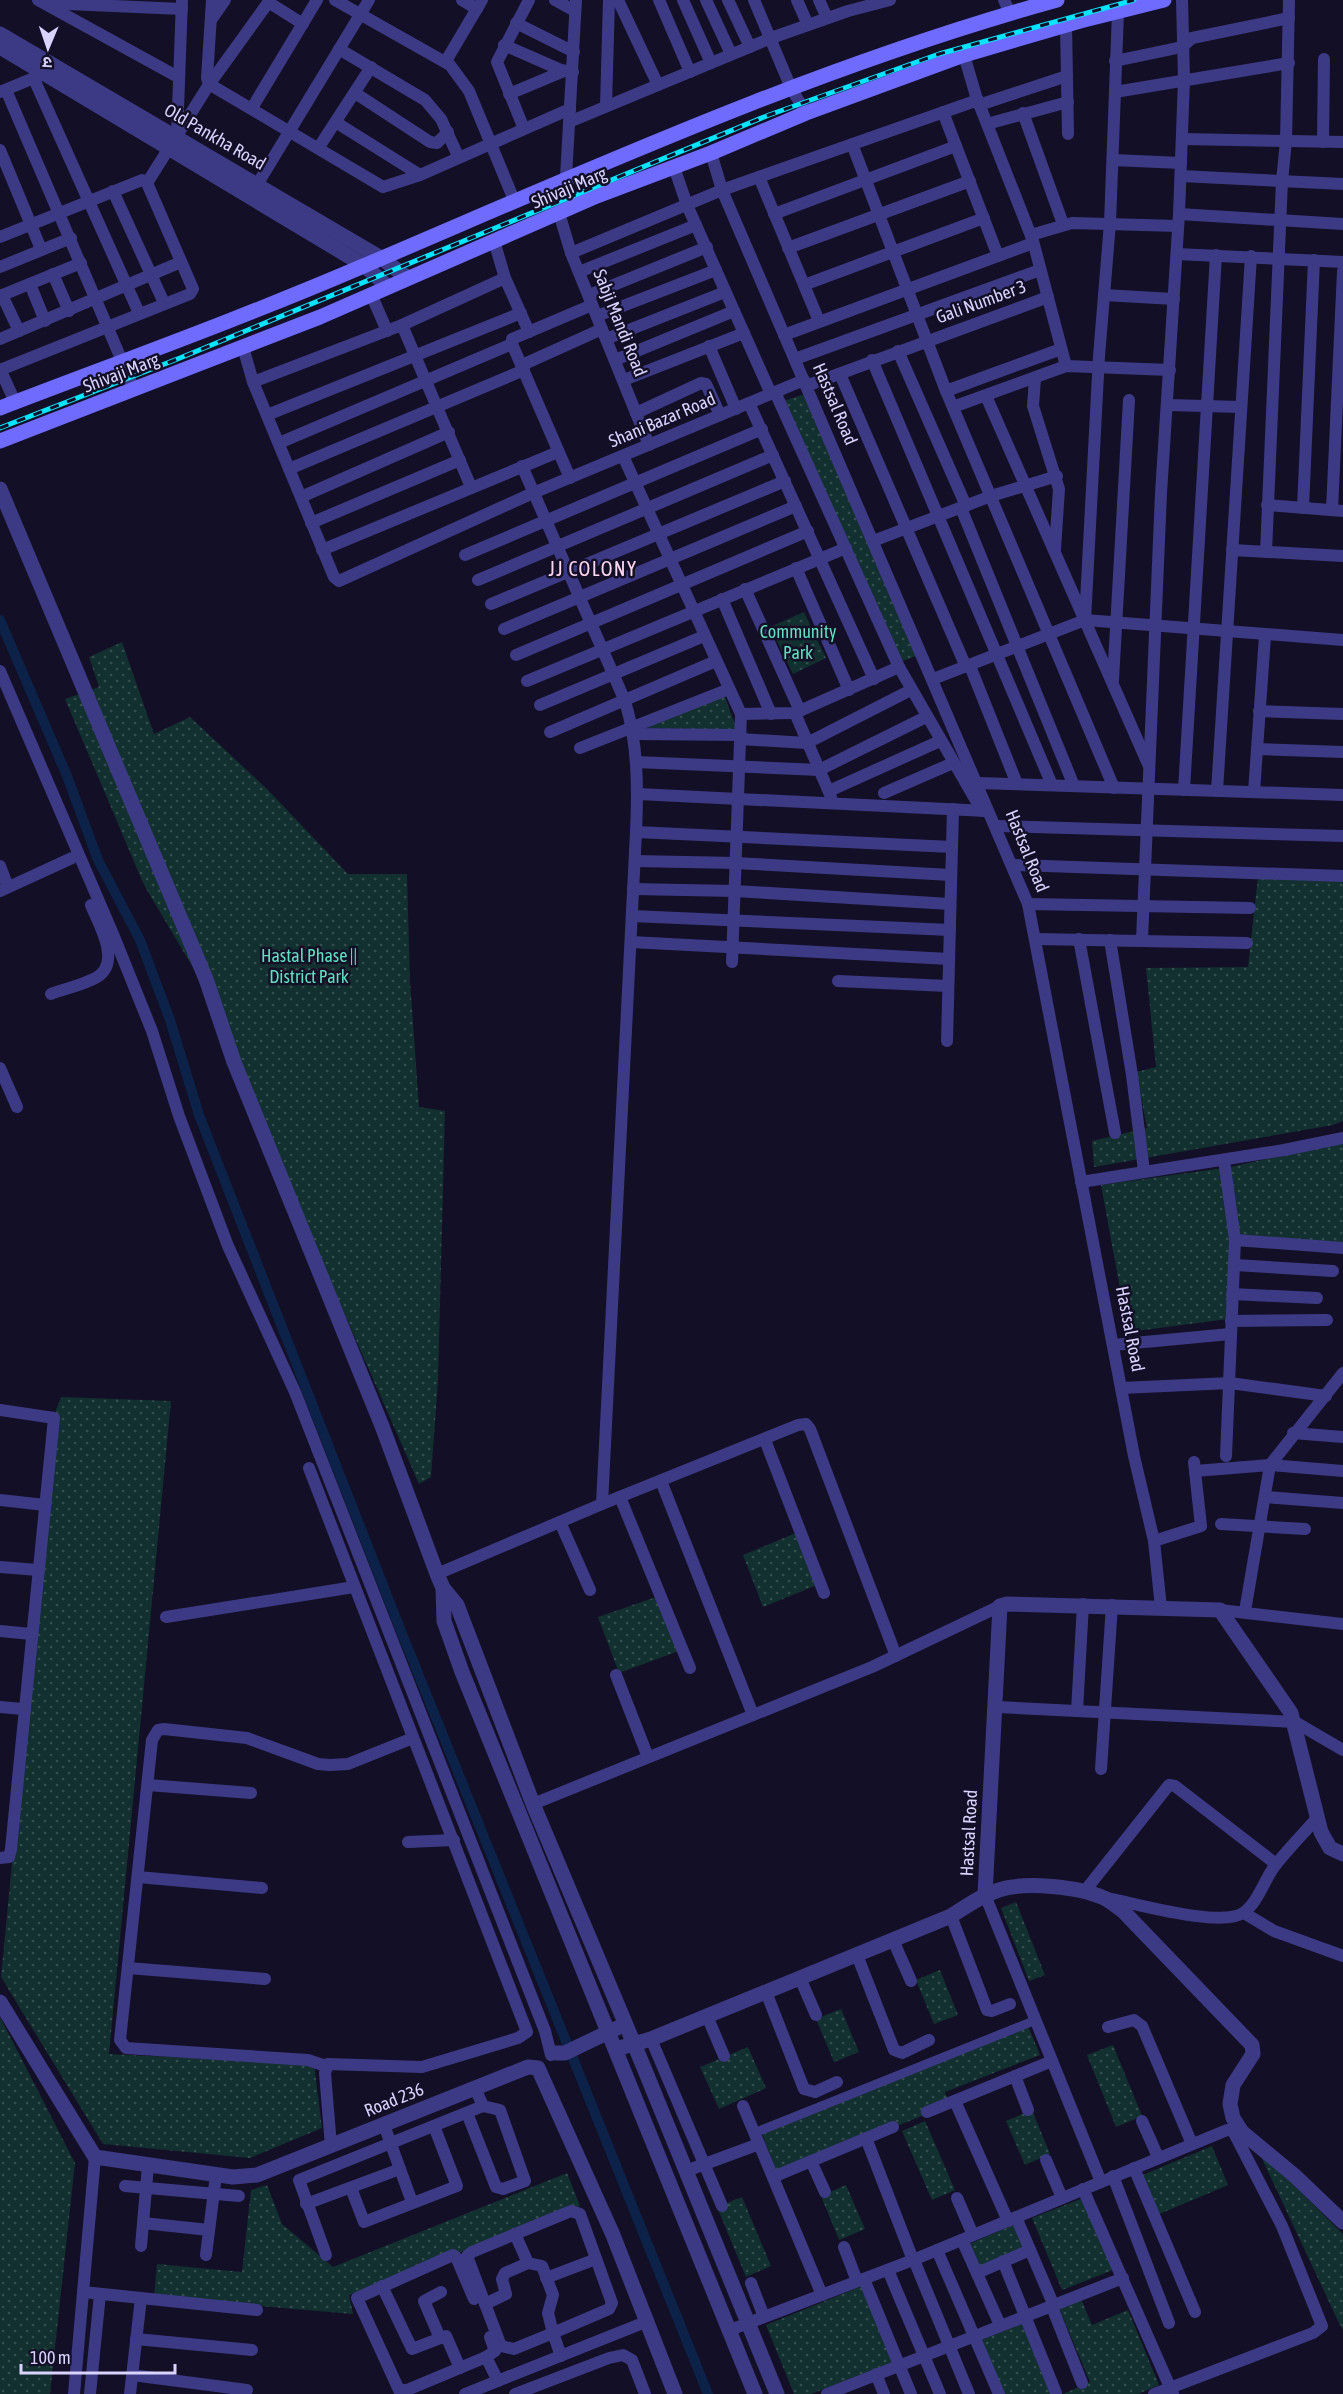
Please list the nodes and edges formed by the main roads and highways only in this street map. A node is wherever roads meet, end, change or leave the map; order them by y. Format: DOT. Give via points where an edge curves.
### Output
graph roads {
  1 [pos="1057,0"];
  2 [pos="1164,0"];
  3 [pos="1007,7"];
  4 [pos="0,408"];
  5 [pos="0,441"];
  1 -- 3 [label="main road, Shivaji Marg"];
  2 -- 5 [label="main road, Shivaji Marg" via="964,55 806,113 371,294"];
  3 -- 4 [label="main road, Shivaji Marg" via="566,177 364,266"];
}
